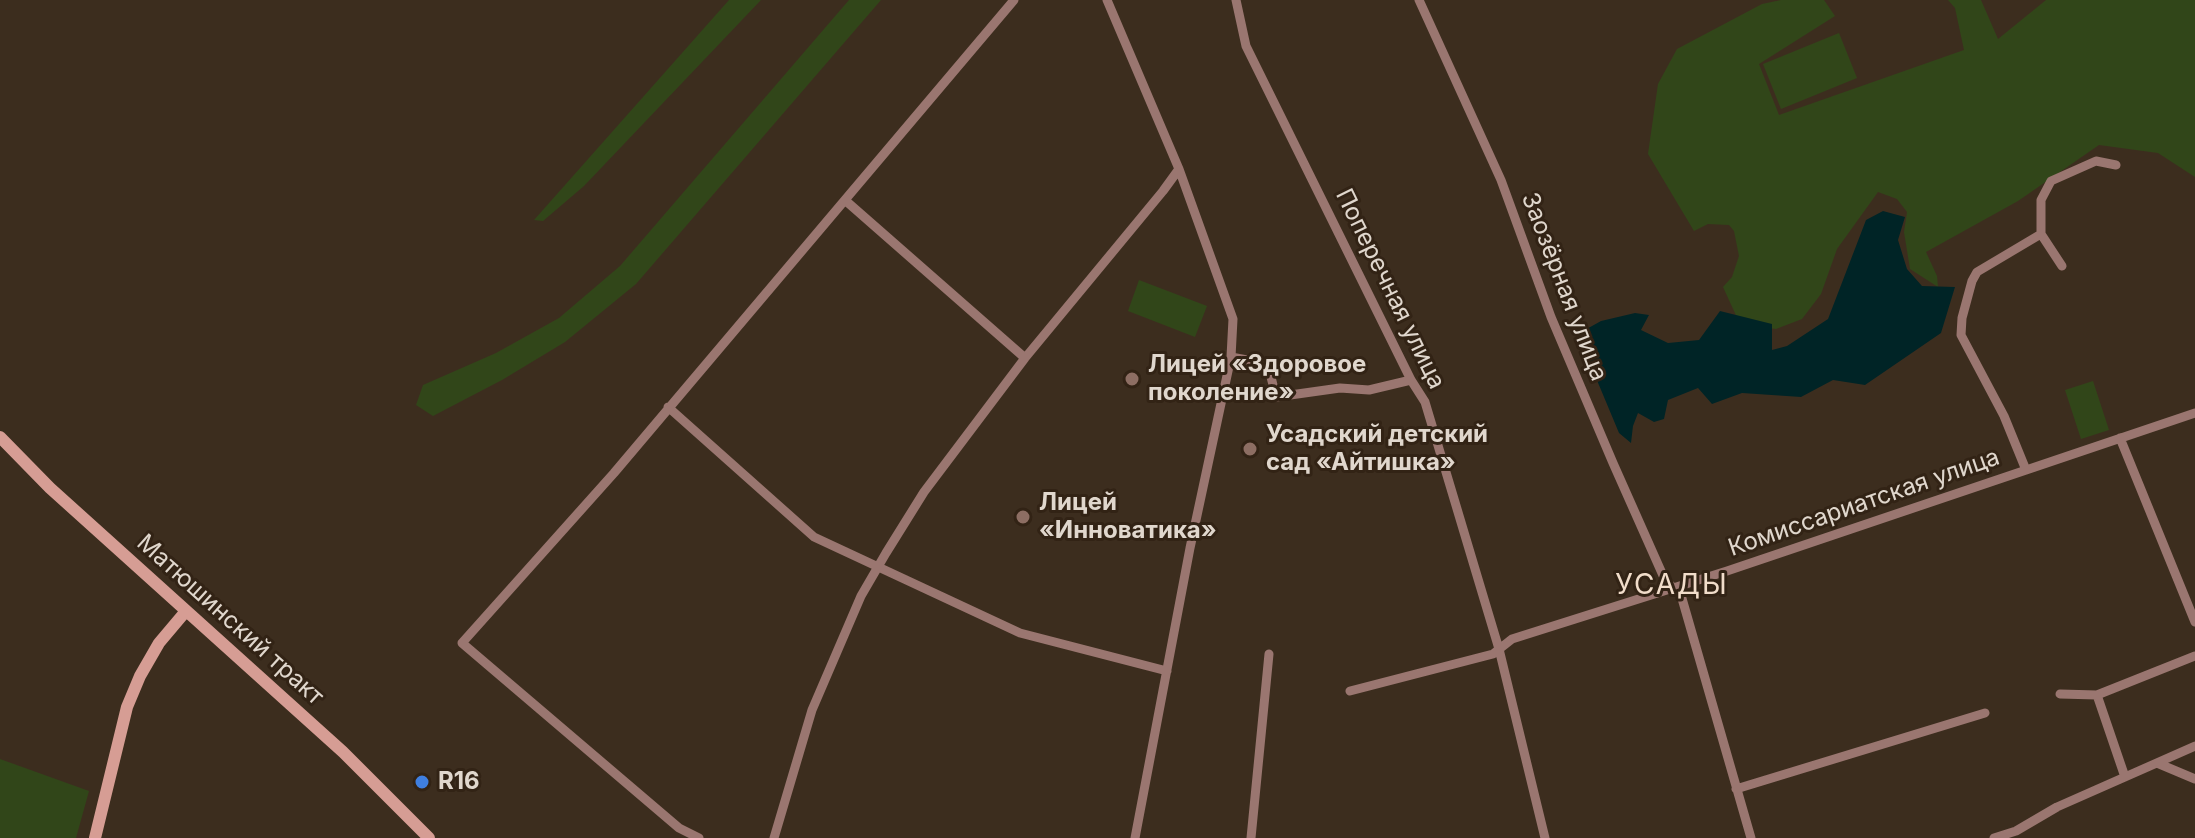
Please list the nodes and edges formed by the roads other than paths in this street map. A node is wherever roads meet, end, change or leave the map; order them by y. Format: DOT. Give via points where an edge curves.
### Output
graph roads {
  1 [pos="1014,0"];
  2 [pos="1107,0"];
  3 [pos="1236,0"];
  4 [pos="1419,0"];
  5 [pos="2116,165"];
  6 [pos="1179,169"];
  7 [pos="846,201"];
  8 [pos="2041,234"];
  9 [pos="2062,266"];
  10 [pos="1231,357"];
  11 [pos="1025,358"];
  12 [pos="1411,380"];
  13 [pos="668,407"];
  14 [pos="2195,413"];
  15 [pos="0,437"];
  16 [pos="2120,438"];
  17 [pos="2026,470"];
  18 [pos="877,568"];
  19 [pos="1672,587"];
  20 [pos="186,611"];
  21 [pos="2195,622"];
  22 [pos="1499,649"];
  23 [pos="1269,654"];
  24 [pos="2195,656"];
  25 [pos="1167,671"];
  26 [pos="1350,691"];
  27 [pos="2060,694"];
  28 [pos="2097,695"];
  29 [pos="1985,713"];
  30 [pos="2195,746"];
  31 [pos="2157,763"];
  32 [pos="2125,777"];
  33 [pos="2195,779"];
  34 [pos="1736,789"];
  35 [pos="95,838"];
  36 [pos="429,838"];
  37 [pos="699,838"];
  38 [pos="774,838"];
  39 [pos="1135,838"];
  40 [pos="1251,838"];
  41 [pos="1545,838"];
  42 [pos="1751,838"];
  43 [pos="1994,838"];
  1 -- 7 [label="street"];
  2 -- 6 [label="street"];
  3 -- 12 [label="street, Поперечная улица" via="1246,46"];
  4 -- 19 [label="street, Заозёрная улица" via="1501,180 1613,463"];
  5 -- 8 [label="street" via="2096,161 2051,181 2041,200"];
  6 -- 10 [label="street" via="1233,319"];
  6 -- 11 [label="street"];
  7 -- 11 [label="street"];
  7 -- 13 [label="street"];
  8 -- 9 [label="street"];
  8 -- 17 [label="street, Комиссариатская улица" via="1977,272 1962,318 1961,335"];
  10 -- 12 [label="street" via="1263,363 1276,397 1340,388 1369,390"];
  10 -- 25 [label="street"];
  11 -- 18 [label="street" via="924,492"];
  12 -- 22 [label="street, Поперечная улица" via="1425,402"];
  13 -- 18 [label="street" via="814,537"];
  13 -- 37 [label="street" via="462,643 679,828"];
  14 -- 16 [label="street, Комиссариатская улица"];
  15 -- 20 [label="main road, Матюшинский тракт"];
  16 -- 17 [label="street, Комиссариатская улица"];
  16 -- 21 [label="street"];
  17 -- 19 [label="street, Комиссариатская улица"];
  18 -- 25 [label="street" via="1020,633"];
  18 -- 38 [label="street" via="812,710"];
  19 -- 22 [label="street, Комиссариатская улица" via="1512,639"];
  19 -- 34 [label="street, Заозёрная улица" via="1681,595"];
  20 -- 35 [label="main road" via="159,643 127,707"];
  20 -- 36 [label="main road, Матюшинский тракт" via="343,752"];
  22 -- 26 [label="street, Комиссариатская улица"];
  22 -- 41 [label="street, Поперечная улица"];
  23 -- 40 [label="street"];
  24 -- 28 [label="street"];
  25 -- 39 [label="street"];
  27 -- 28 [label="street"];
  28 -- 32 [label="street"];
  29 -- 34 [label="street"];
  30 -- 31 [label="street"];
  31 -- 32 [label="street"];
  31 -- 33 [label="street"];
  32 -- 43 [label="street"];
  34 -- 42 [label="street, Заозёрная улица"];
}
